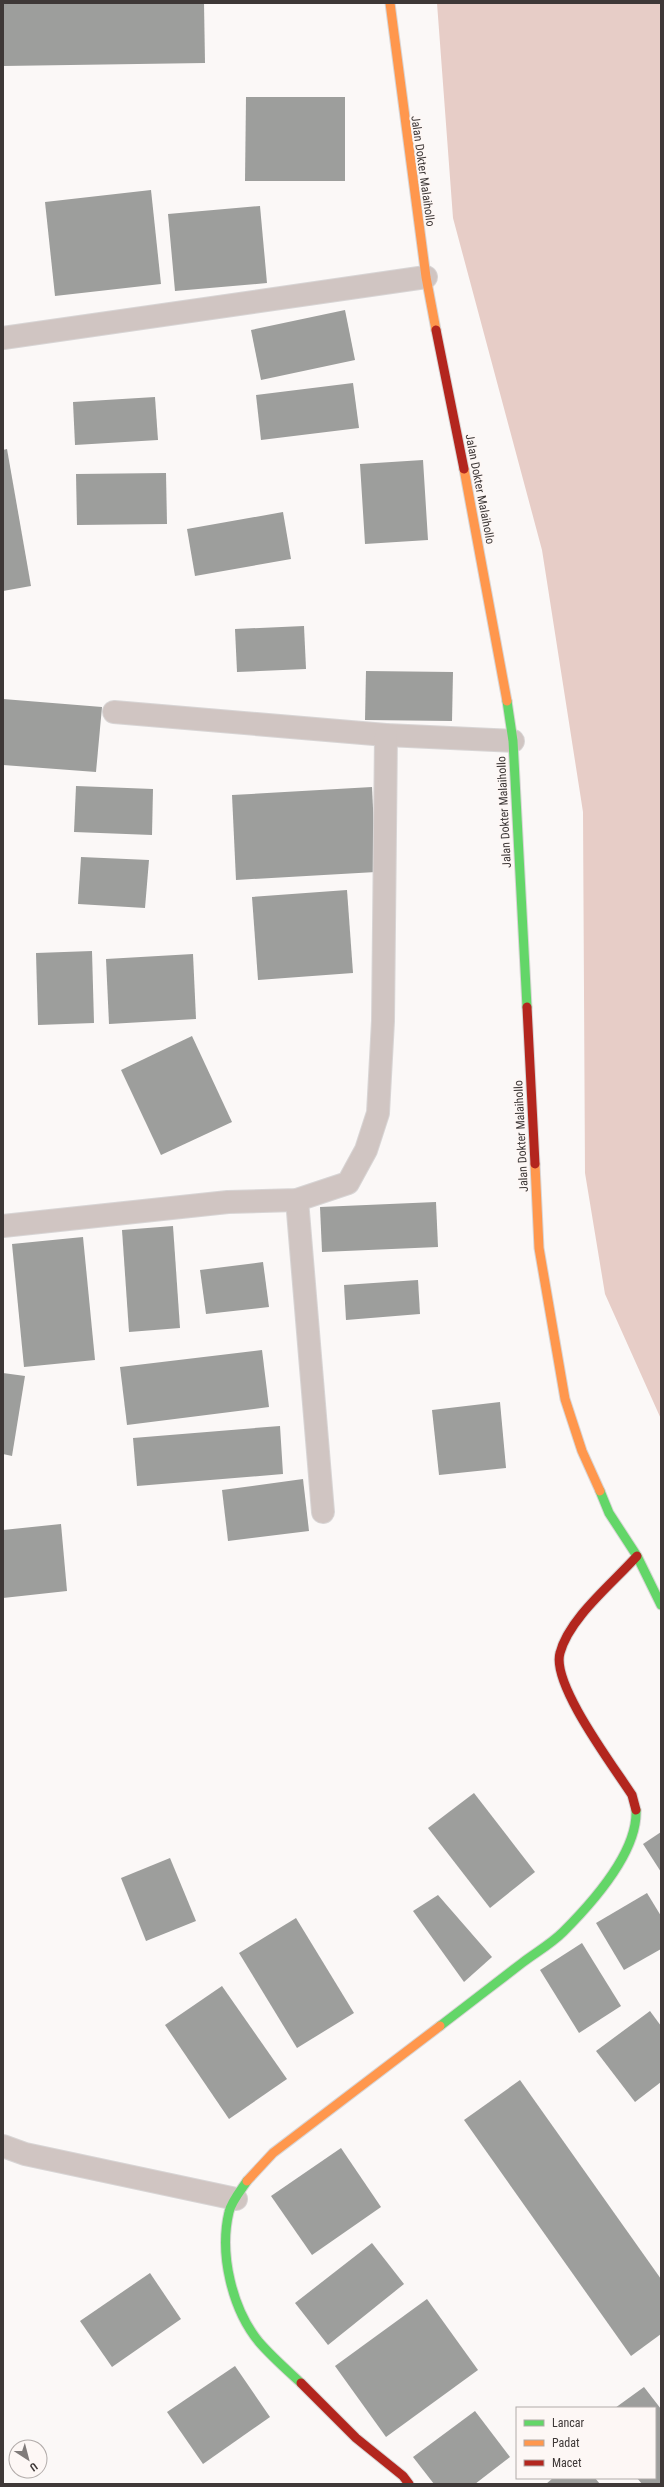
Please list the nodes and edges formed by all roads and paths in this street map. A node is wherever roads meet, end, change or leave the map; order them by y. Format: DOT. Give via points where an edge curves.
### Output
graph roads {
  1 [pos="390,3"];
  2 [pos="426,277"];
  3 [pos="3,338"];
  4 [pos="114,712"];
  5 [pos="386,735"];
  6 [pos="513,740"];
  7 [pos="297,1200"];
  8 [pos="3,1226"];
  9 [pos="322,1512"];
  10 [pos="637,1556"];
  11 [pos="661,1605"];
  12 [pos="3,2146"];
  13 [pos="236,2199"];
  14 [pos="409,2484"];
  1 -- 2 [label="main road, Jalan Dokter Malaihollo"];
  2 -- 3 [label="street"];
  2 -- 6 [label="main road, Jalan Dokter Malaihollo" via="495,629"];
  4 -- 5 [label="street"];
  5 -- 6 [label="street"];
  5 -- 7 [label="street" via="383,1021 378,1113 366,1150 348,1183"];
  6 -- 10 [label="main road, Jalan Dokter Malaihollo" via="539,1248 565,1399 582,1451 609,1513"];
  7 -- 8 [label="street" via="228,1202"];
  7 -- 9 [label="street"];
  10 -- 11 [label="main road, Jalan Dokter Malaihollo"];
  10 -- 13 [label="main road" via="569,1632 559,1653 560,1678 585,1724 636,1803 635,1829 620,1862 592,1900 562,1933 274,2153 247,2180"];
  12 -- 13 [label="street" via="25,2154"];
  13 -- 14 [label="main road" via="229,2211 225,2244 231,2282 243,2317 259,2342 356,2438 403,2476"];
}
